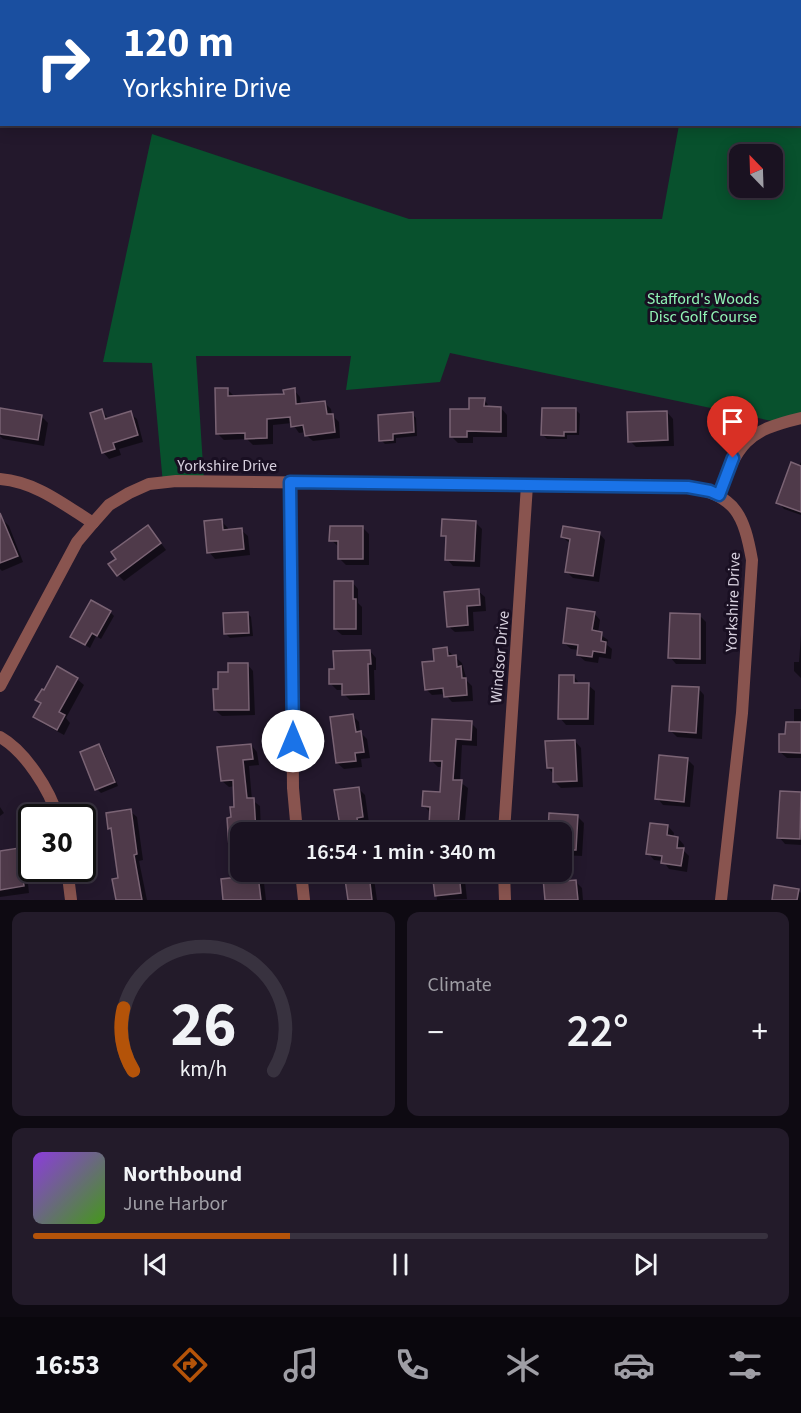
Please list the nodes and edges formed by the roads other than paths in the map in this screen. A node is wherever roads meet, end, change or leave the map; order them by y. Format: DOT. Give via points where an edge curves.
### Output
graph roads {
  1 [pos="801,418"];
  2 [pos="0,479"];
  3 [pos="290,482"];
  4 [pos="527,485"];
  5 [pos="719,495"];
  6 [pos="93,523"];
  7 [pos="0,686"];
  8 [pos="0,737"];
  9 [pos="53,804"];
  10 [pos="296,822"];
  11 [pos="504,822"];
  12 [pos="69,882"];
  13 [pos="302,882"];
  14 [pos="504,882"];
  15 [pos="71,900"];
  16 [pos="304,900"];
  17 [pos="505,900"];
  18 [pos="721,900"];
  1 -- 5 [label="street" via="760,430 744,444 733,458"];
  2 -- 6 [label="street" via="39,489"];
  3 -- 4 [label="street, Yorkshire Drive"];
  3 -- 6 [label="street, Yorkshire Drive" via="149,484 109,505"];
  3 -- 10 [label="street"];
  4 -- 5 [label="street, Yorkshire Drive" via="688,487"];
  4 -- 11 [label="street, Windsor Drive"];
  5 -- 18 [label="street, Yorkshire Drive" via="738,513 753,560 742,713"];
  6 -- 7 [label="street, Yorkshire Drive" via="77,542"];
  8 -- 9 [label="street" via="34,769"];
  12 -- 15 [label="street"];
  13 -- 16 [label="street"];
  14 -- 17 [label="street"];
}
